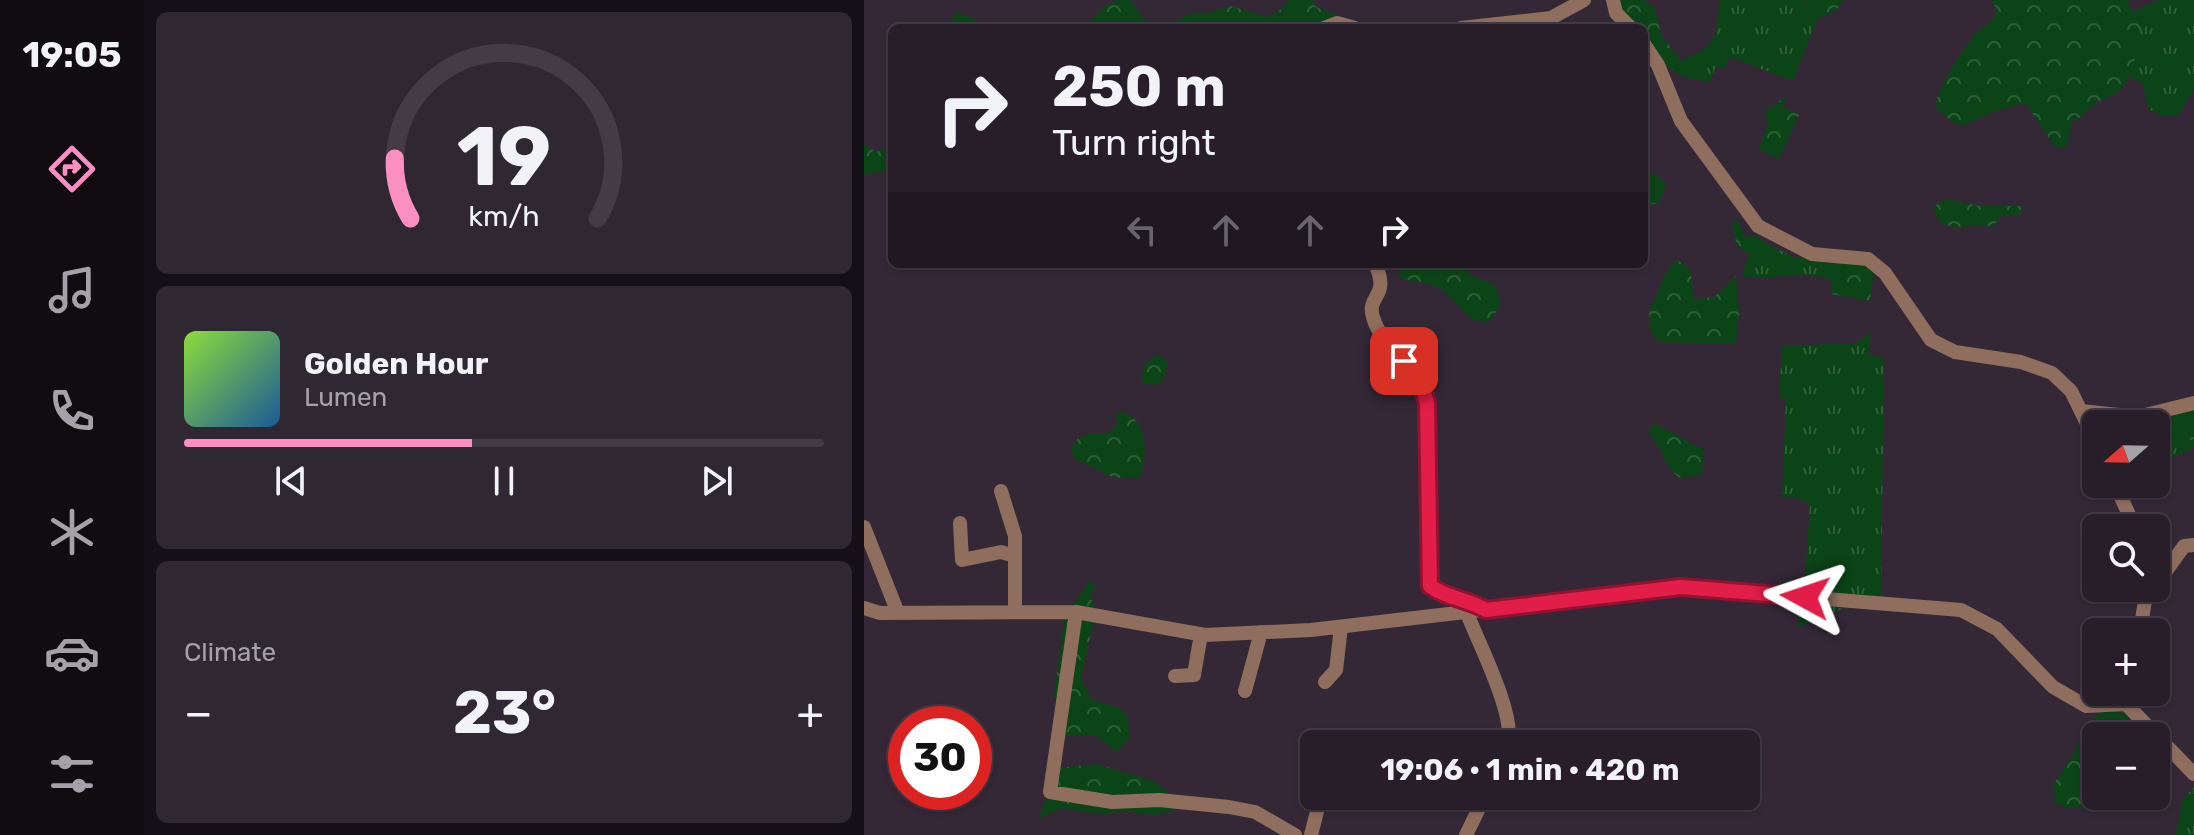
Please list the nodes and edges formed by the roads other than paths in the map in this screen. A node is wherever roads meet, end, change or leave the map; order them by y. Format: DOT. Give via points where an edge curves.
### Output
graph roads {
  1 [pos="1584,0"];
  2 [pos="1613,0"];
  3 [pos="1497,24"];
  4 [pos="1627,24"];
  5 [pos="1648,50"];
  6 [pos="1377,268"];
  7 [pos="2194,403"];
  8 [pos="2081,411"];
  9 [pos="1001,491"];
  10 [pos="960,523"];
  11 [pos="864,527"];
  12 [pos="2194,545"];
  13 [pos="1015,556"];
  14 [pos="2170,566"];
  15 [pos="864,608"];
  16 [pos="1486,610"];
  17 [pos="1015,612"];
  18 [pos="1076,612"];
  19 [pos="898,613"];
  20 [pos="1467,613"];
  21 [pos="1341,627"];
  22 [pos="1261,632"];
  23 [pos="1201,634"];
  24 [pos="1175,676"];
  25 [pos="1325,682"];
  26 [pos="1245,691"];
  27 [pos="2082,704"];
  28 [pos="2134,706"];
  29 [pos="1509,730"];
  30 [pos="2194,774"];
  31 [pos="1317,810"];
  32 [pos="1478,810"];
  33 [pos="1295,835"];
  34 [pos="1311,835"];
  35 [pos="1466,835"];
  1 -- 3 [label="street" via="1551,18"];
  2 -- 4 [label="street"];
  5 -- 8 [label="street" via="1681,121 1758,226 1812,254 1868,259 1885,273 1931,340 1955,352 2021,362 2052,373 2071,391"];
  6 -- 16 [label="street" via="1383,279 1372,303 1373,318 1422,384 1427,404 1430,586"];
  7 -- 8 [label="street" via="2137,417"];
  9 -- 13 [label="street" via="1015,536"];
  10 -- 13 [label="street" via="962,560 1001,552"];
  11 -- 19 [label="street"];
  12 -- 14 [label="street" via="2184,546"];
  13 -- 17 [label="street"];
  15 -- 19 [label="street"];
  16 -- 20 [label="street"];
  16 -- 27 [label="street" via="1681,587 1961,610 1997,629 2053,687"];
  17 -- 18 [label="street"];
  17 -- 19 [label="street"];
  18 -- 23 [label="street"];
  18 -- 33 [label="street" via="1050,792 1112,802 1159,800 1229,807 1255,812"];
  20 -- 21 [label="street"];
  20 -- 29 [label="street"];
  21 -- 22 [label="street"];
  21 -- 25 [label="street" via="1336,670"];
  22 -- 23 [label="street"];
  22 -- 26 [label="street"];
  23 -- 24 [label="street" via="1194,675"];
  28 -- 30 [label="street"];
  31 -- 34 [label="street"];
  32 -- 35 [label="street"];
}
